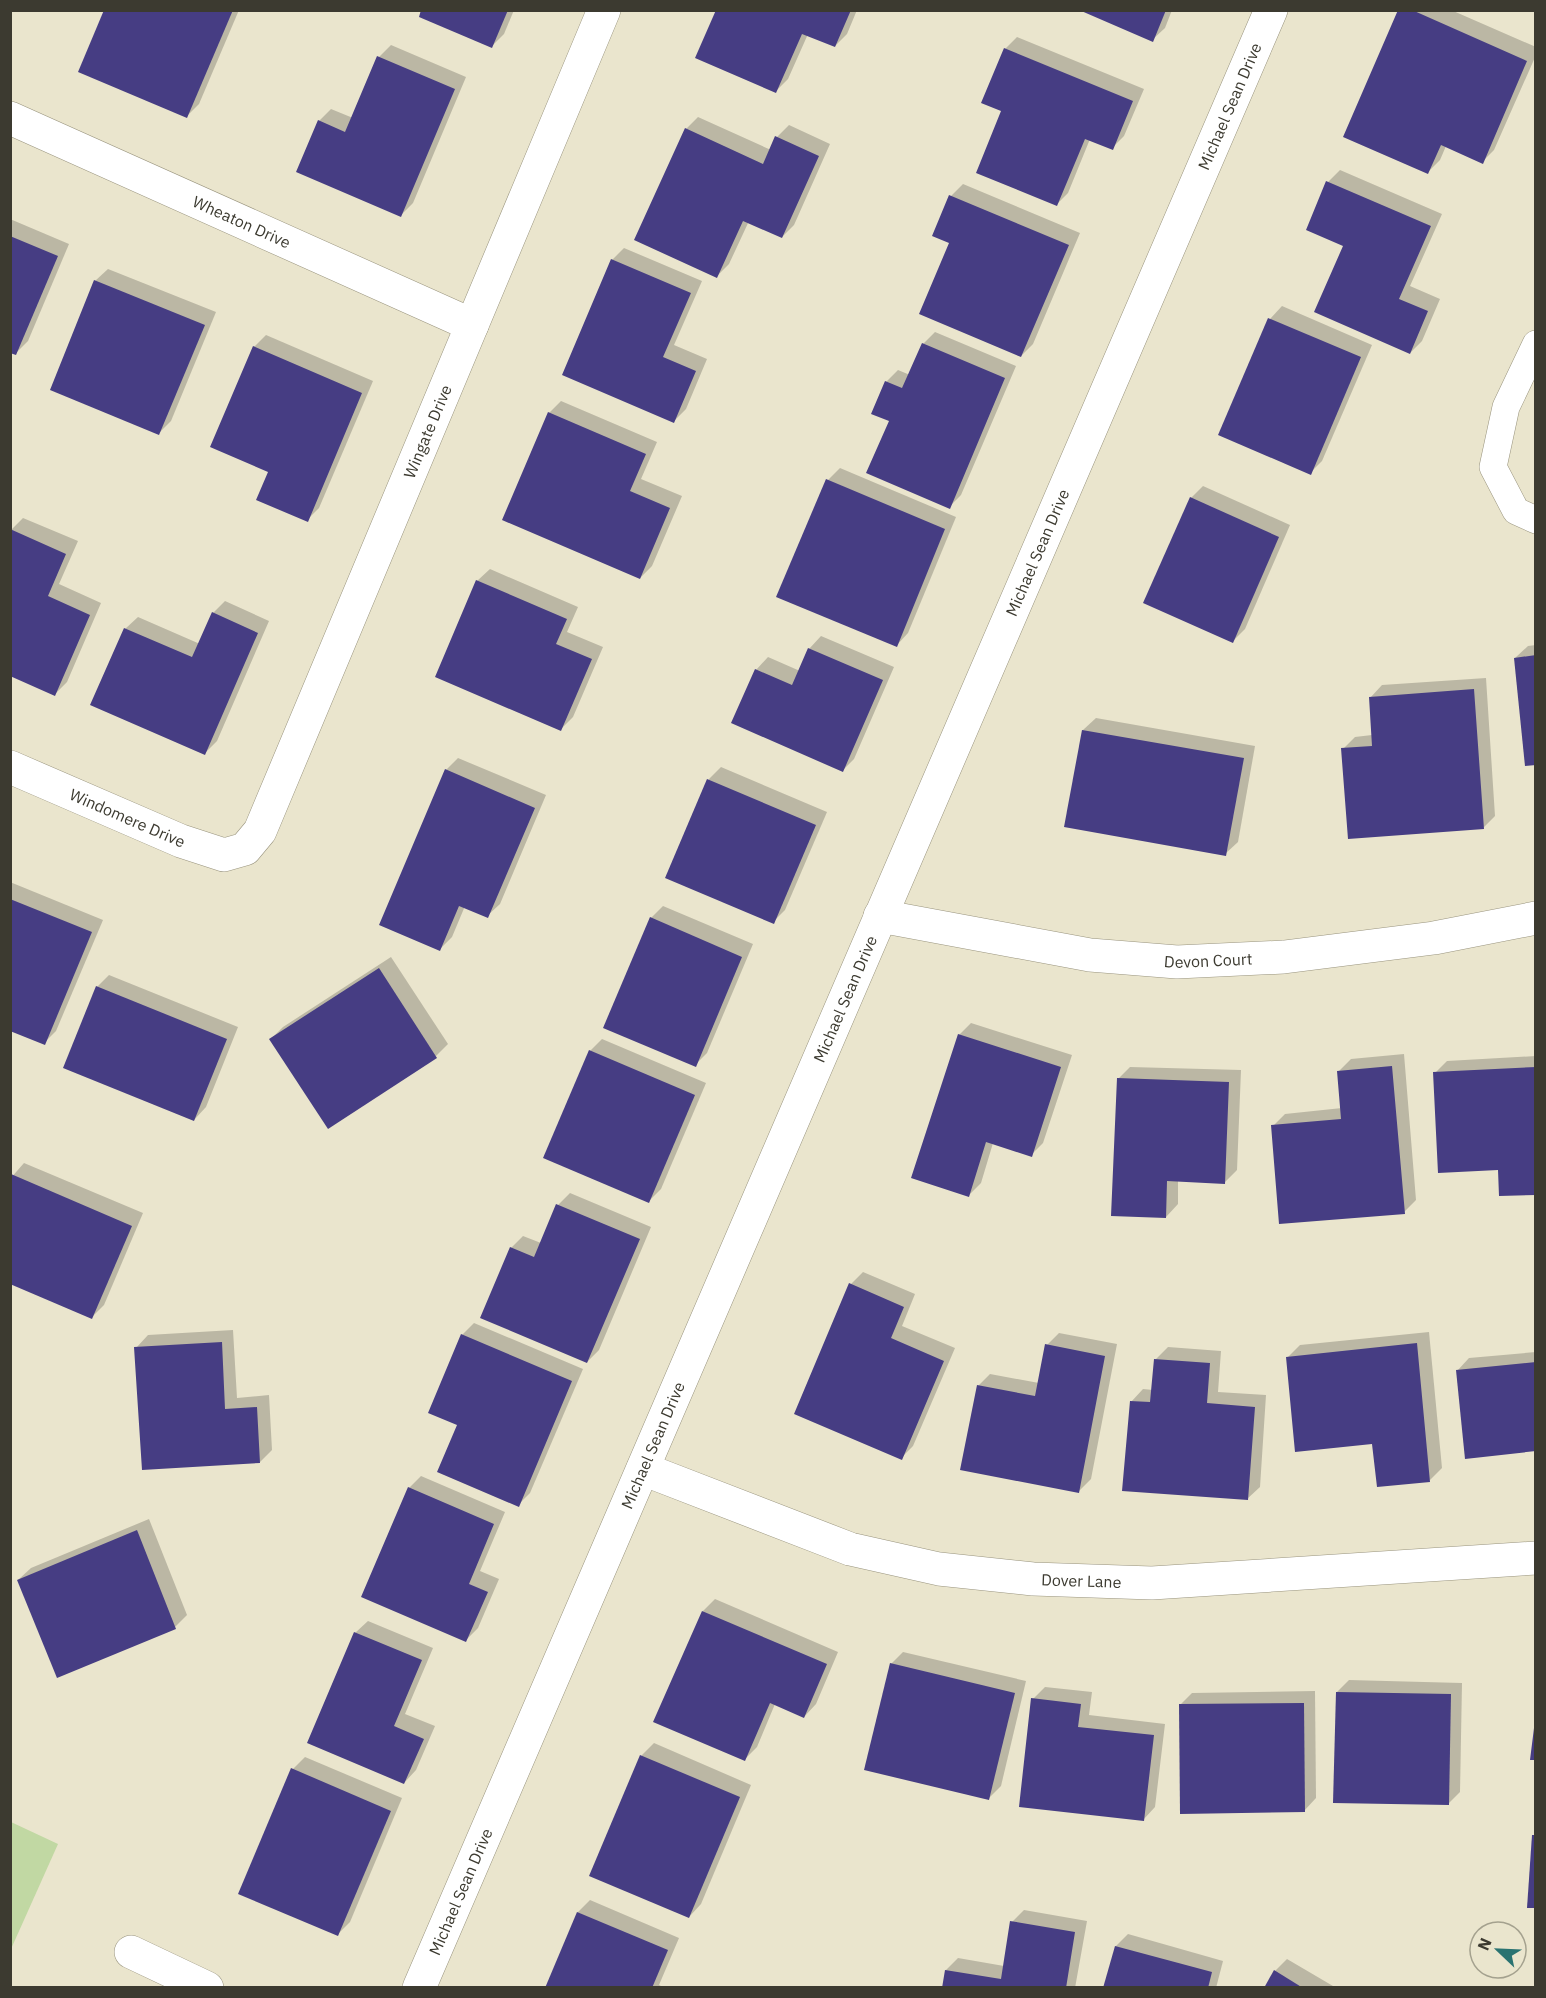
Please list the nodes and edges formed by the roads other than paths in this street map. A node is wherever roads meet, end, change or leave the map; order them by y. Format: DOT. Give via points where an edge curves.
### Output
graph roads {
  1 [pos="604,10"];
  2 [pos="1271,10"];
  3 [pos="10,118"];
  4 [pos="472,325"];
  5 [pos="1536,344"];
  6 [pos="1536,520"];
  7 [pos="10,767"];
  8 [pos="245,849"];
  9 [pos="880,916"];
  10 [pos="1536,918"];
  11 [pos="643,1469"];
  12 [pos="1536,1558"];
  13 [pos="131,1952"];
  14 [pos="207,1988"];
  15 [pos="419,1988"];
  1 -- 4 [label="street, Wingate Drive"];
  2 -- 9 [label="street, Michael Sean Drive"];
  3 -- 4 [label="street, Wheaton Drive"];
  4 -- 8 [label="street, Wingate Drive" via="260,831"];
  5 -- 6 [label="lane" via="1506,407 1492,467 1516,511"];
  7 -- 8 [label="street, Windomere Drive" via="181,841 224,855"];
  9 -- 10 [label="street, Devon Court" via="1090,955 1177,962 1284,957 1434,938"];
  9 -- 11 [label="street, Michael Sean Drive"];
  11 -- 12 [label="street, Dover Lane" via="850,1549 939,1569 1033,1579 1152,1583"];
  11 -- 15 [label="street, Michael Sean Drive"];
  13 -- 14 [label="street"];
}
